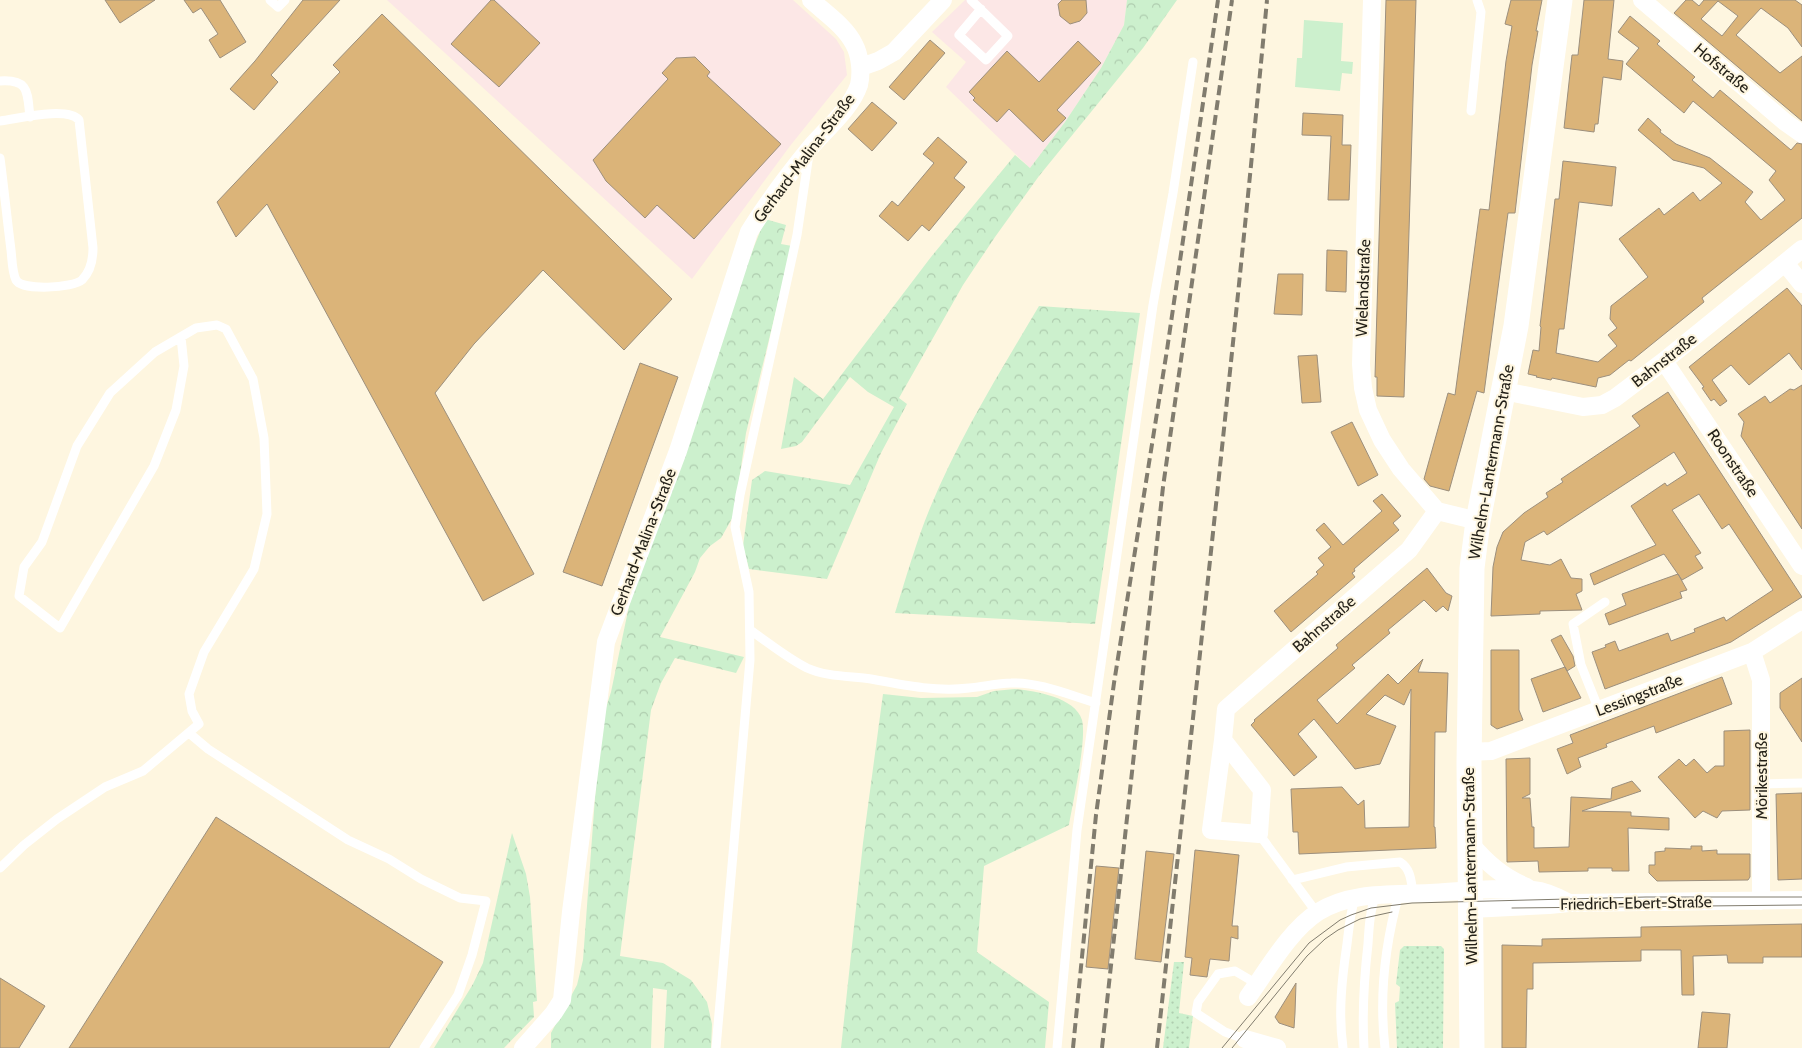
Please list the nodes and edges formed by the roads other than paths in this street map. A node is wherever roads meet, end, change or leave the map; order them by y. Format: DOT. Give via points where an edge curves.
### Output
graph roads {
  1 [pos="270,0"];
  2 [pos="285,0"];
  3 [pos="811,0"];
  4 [pos="944,0"];
  5 [pos="971,0"];
  6 [pos="1372,0"];
  7 [pos="1477,0"];
  8 [pos="1560,0"];
  9 [pos="1642,0"];
  10 [pos="980,9"];
  11 [pos="1193,62"];
  12 [pos="861,67"];
  13 [pos="0,81"];
  14 [pos="1471,111"];
  15 [pos="30,117"];
  16 [pos="0,121"];
  17 [pos="1802,134"];
  18 [pos="810,148"];
  19 [pos="0,158"];
  20 [pos="1802,249"];
  21 [pos="1785,263"];
  22 [pos="1802,284"];
  23 [pos="181,337"];
  24 [pos="1664,361"];
  25 [pos="1504,391"];
  26 [pos="1437,511"];
  27 [pos="1478,521"];
  28 [pos="1802,566"];
  29 [pos="1605,602"];
  30 [pos="1802,620"];
  31 [pos="750,630"];
  32 [pos="1752,652"];
  33 [pos="1096,703"];
  34 [pos="1599,710"];
  35 [pos="189,733"];
  36 [pos="1223,740"];
  37 [pos="1469,752"];
  38 [pos="1802,783"];
  39 [pos="1762,784"];
  40 [pos="1259,834"];
  41 [pos="1469,842"];
  42 [pos="0,868"];
  43 [pos="1292,880"];
  44 [pos="1535,890"];
  45 [pos="1376,894"];
  46 [pos="1406,894"];
  47 [pos="1355,898"];
  48 [pos="1471,900"];
  49 [pos="1802,900"];
  50 [pos="1761,901"];
  51 [pos="1569,903"];
  52 [pos="1316,913"];
  53 [pos="1253,991"];
  54 [pos="1245,1039"];
  55 [pos="424,1048"];
  56 [pos="523,1048"];
  57 [pos="716,1048"];
  58 [pos="1057,1048"];
  59 [pos="1277,1048"];
  60 [pos="1343,1048"];
  61 [pos="1364,1048"];
  62 [pos="1385,1048"];
  63 [pos="1472,1048"];
  1 -- 2 [label="lane" via="278,7"];
  3 -- 12 [label="street" via="840,26 854,44"];
  4 -- 12 [label="street" via="894,52"];
  5 -- 10 [label="lane"];
  6 -- 26 [label="street, Wielandstraße" via="1361,364 1363,388 1368,410 1382,440 1401,469"];
  7 -- 14 [label="lane" via="1481,12"];
  8 -- 25 [label="main road, Wilhelm-Lantermann-Straße" via="1516,326"];
  9 -- 17 [label="street, Hofstraße"];
  10 -- 10 [label="lane" via="1008,36 986,60 959,35"];
  11 -- 33 [label="lane" via="1153,305"];
  12 -- 18 [label="street, Gerhard-Malina-Straße" via="859,85 848,105"];
  13 -- 15 [label="lane" via="22,84"];
  15 -- 16 [label="lane"];
  15 -- 19 [label="lane" via="64,113 79,120 93,248 91,265 82,280 70,285 43,287 28,287 17,281"];
  18 -- 31 [label="lane" via="797,235 735,527 750,592"];
  18 -- 56 [label="street, Gerhard-Malina-Straße" via="749,232 678,451 606,642 562,1000"];
  20 -- 21 [label="street, Bahnstraße"];
  21 -- 22 [label="street"];
  21 -- 24 [label="street, Bahnstraße"];
  23 -- 23 [label="lane" via="155,352 110,393 77,446 42,542 24,567 20,596 60,628 154,466 176,410 184,366"];
  23 -- 35 [label="lane" via="196,328 217,325 226,330 253,379 264,438 267,514 254,569 204,652 189,694 192,711 199,724"];
  24 -- 25 [label="street, Bahnstraße" via="1602,405 1583,407"];
  24 -- 28 [label="street, Roonstraße"];
  25 -- 27 [label="main road, Wilhelm-Lantermann-Straße"];
  26 -- 27 [label="street"];
  26 -- 36 [label="street, Bahnstraße" via="1409,550 1226,709"];
  27 -- 37 [label="main road, Wilhelm-Lantermann-Straße" via="1472,568"];
  29 -- 34 [label="lane" via="1573,624 1581,665"];
  30 -- 32 [label="street, Lessingstraße"];
  31 -- 33 [label="lane" via="808,668 821,672 942,689 1030,684"];
  31 -- 57 [label="lane"];
  32 -- 34 [label="street, Lessingstraße"];
  32 -- 39 [label="street, Mörikestraße" via="1762,680"];
  33 -- 58 [label="lane" via="1077,830"];
  34 -- 37 [label="street, Lessingstraße" via="1491,751"];
  35 -- 42 [label="lane" via="143,771 105,787 57,818"];
  35 -- 55 [label="lane" via="208,749 338,834 460,898 486,901 458,995"];
  36 -- 40 [label="street" via="1262,790"];
  36 -- 40 [label="street, Bahnstraße" via="1211,830"];
  37 -- 41 [label="main road, Wilhelm-Lantermann-Straße"];
  38 -- 39 [label="lane"];
  39 -- 50 [label="street, Mörikestraße"];
  40 -- 43 [label="lane"];
  41 -- 44 [label="street" via="1497,872"];
  41 -- 48 [label="main road, Wilhelm-Lantermann-Straße"];
  43 -- 46 [label="lane" via="1346,867 1400,862 1409,871"];
  43 -- 52 [label="lane"];
  44 -- 48 [label="street" via="1509,889"];
  44 -- 51 [label="street"];
  45 -- 46 [label="street"];
  45 -- 47 [label="street"];
  45 -- 61 [label="lane" via="1366,962 1362,1023"];
  46 -- 48 [label="street"];
  46 -- 62 [label="lane" via="1390,930 1382,999"];
  47 -- 52 [label="street"];
  47 -- 60 [label="lane" via="1343,975 1340,1020"];
  48 -- 51 [label="street, Friedrich-Ebert-Straße" via="1549,906"];
  48 -- 63 [label="main road, Wilhelm-Lantermann-Straße"];
  49 -- 50 [label="street, Friedrich-Ebert-Straße"];
  50 -- 51 [label="street, Friedrich-Ebert-Straße"];
  52 -- 53 [label="street" via="1304,923"];
  53 -- 54 [label="lane" via="1236,971 1218,974 1198,1002 1196,1013 1225,1032"];
  54 -- 59 [label="street"];
}
